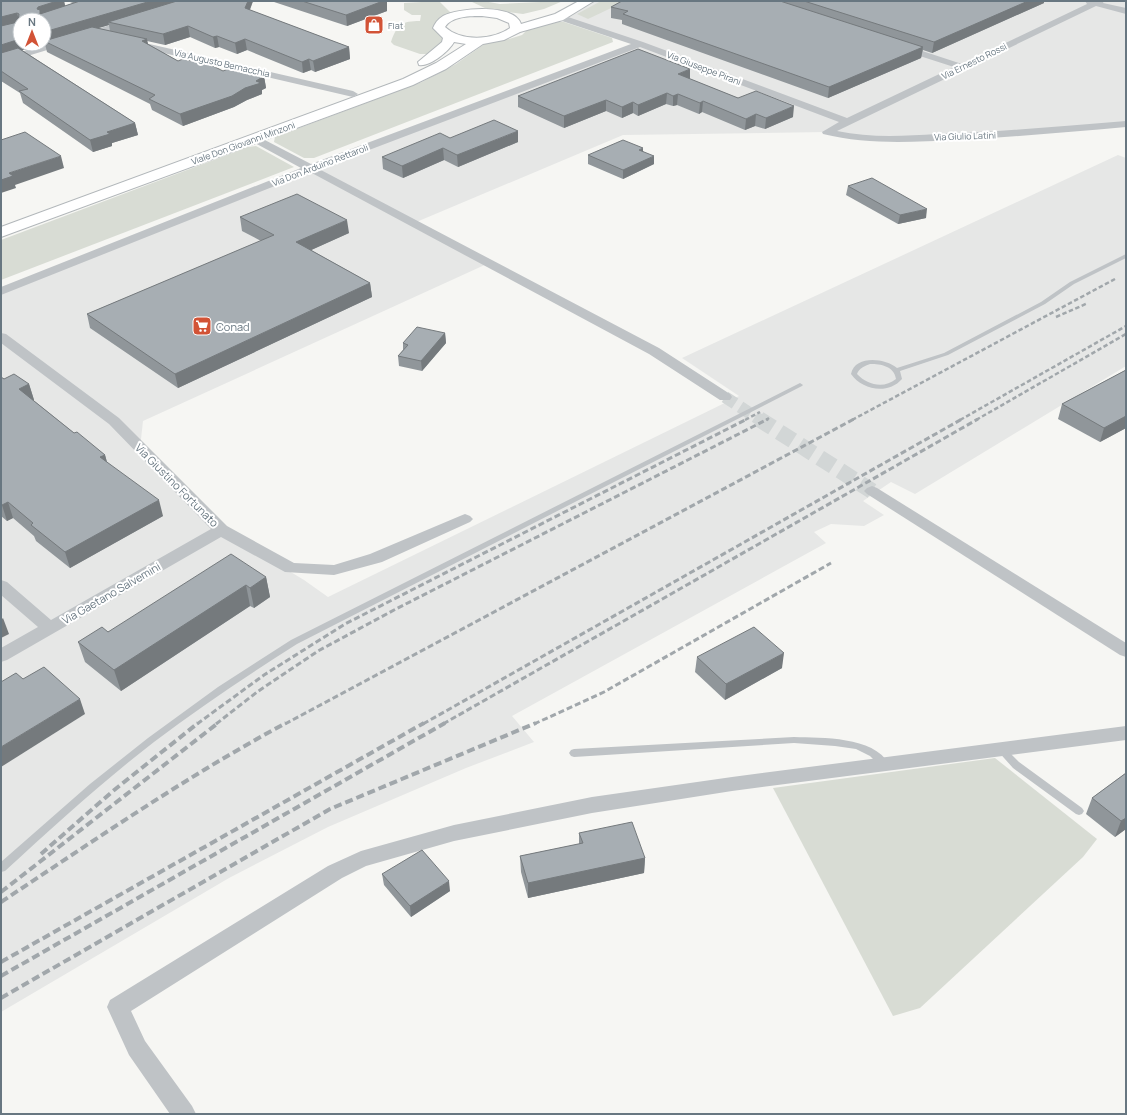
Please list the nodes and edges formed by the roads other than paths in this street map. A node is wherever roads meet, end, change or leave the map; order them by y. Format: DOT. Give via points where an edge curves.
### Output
graph roads {
  1 [pos="459,1"];
  2 [pos="566,1"];
  3 [pos="588,1"];
  4 [pos="1086,1"];
  5 [pos="1098,2"];
  6 [pos="446,5"];
  7 [pos="1126,11"];
  8 [pos="485,13"];
  9 [pos="456,16"];
  10 [pos="507,17"];
  11 [pos="559,17"];
  12 [pos="137,20"];
  13 [pos="516,28"];
  14 [pos="92,33"];
  15 [pos="450,37"];
  16 [pos="479,41"];
  17 [pos="640,44"];
  18 [pos="894,45"];
  19 [pos="1,61"];
  20 [pos="962,67"];
  21 [pos="353,94"];
  22 [pos="848,122"];
  23 [pos="1126,124"];
  24 [pos="256,139"];
  25 [pos="311,168"];
  26 [pos="1,225"];
  27 [pos="1,232"];
  28 [pos="1126,256"];
  29 [pos="1,291"];
  30 [pos="1,337"];
  31 [pos="897,370"];
  32 [pos="800,386"];
  33 [pos="725,397"];
  34 [pos="872,491"];
  35 [pos="465,519"];
  36 [pos="221,530"];
  37 [pos="1,586"];
  38 [pos="49,628"];
  39 [pos="1126,651"];
  40 [pos="1,656"];
  41 [pos="1126,733"];
  42 [pos="1001,749"];
  43 [pos="574,753"];
  44 [pos="884,764"];
  45 [pos="1079,811"];
  46 [pos="1,868"];
  47 [pos="184,1114"];
  1 -- 8 [label="main road" via="473,10"];
  2 -- 10 [label="main road" via="533,14"];
  3 -- 11 [label="main road, Viale Don Giovanni Minzoni"];
  4 -- 5 [label="street"];
  5 -- 7 [label="street"];
  5 -- 20 [label="street, Via Ernesto Rossi"];
  6 -- 9 [label="main road"];
  8 -- 9 [label="main road"];
  8 -- 10 [label="main road"];
  9 -- 15 [label="main road" via="441,24 439,28"];
  10 -- 13 [label="main road" via="515,22"];
  11 -- 13 [label="main road, Viale Don Giovanni Minzoni"];
  11 -- 17 [label="street, Via Giuseppe Pirani"];
  12 -- 14 [label="street"];
  13 -- 16 [label="main road, Viale Don Giovanni Minzoni" via="504,37"];
  14 -- 19 [label="street"];
  14 -- 21 [label="street, Via Augusto Bernacchia"];
  15 -- 16 [label="main road, Viale Don Giovanni Minzoni"];
  15 -- 21 [label="main road, Viale Don Giovanni Minzoni" via="447,44 425,62 398,77"];
  16 -- 24 [label="main road, Viale Don Giovanni Minzoni" via="441,66 408,82"];
  17 -- 22 [label="street, Via Giuseppe Pirani"];
  17 -- 25 [label="street, Via Don Arduino Rettaroli"];
  18 -- 20 [label="street"];
  20 -- 22 [label="street, Via Ernesto Rossi"];
  21 -- 26 [label="main road, Viale Don Giovanni Minzoni"];
  22 -- 23 [label="street, Via Giulio Latini" via="827,132 852,137 879,138 974,136"];
  24 -- 25 [label="street"];
  24 -- 27 [label="main road, Viale Don Giovanni Minzoni"];
  25 -- 29 [label="street, Via Don Arduino Rettaroli"];
  25 -- 33 [label="street" via="654,351"];
  28 -- 31 [label="lane" via="1072,283 1043,303 946,354"];
  30 -- 36 [label="street, Via Giustino Fortunato" via="114,421"];
  31 -- 31 [label="lane" via="885,364 870,362 858,366 854,374 861,382 884,387 896,383 899,379"];
  32 -- 46 [label="lane" via="294,642 237,678 152,740 80,797"];
  34 -- 39 [label="street"];
  35 -- 36 [label="street, Via Giustino Fortunato" via="376,558 334,570 291,568"];
  36 -- 38 [label="street, Via Gaetano Salvemini"];
  37 -- 38 [label="street"];
  38 -- 40 [label="street, Via Gaetano Salvemini"];
  41 -- 42 [label="street"];
  42 -- 44 [label="street"];
  42 -- 45 [label="lane" via="1016,765"];
  43 -- 44 [label="lane" via="794,740 859,747 873,753"];
  44 -- 47 [label="street" via="653,795 554,812 454,833 355,862 335,872 118,1007 137,1048"];
}
